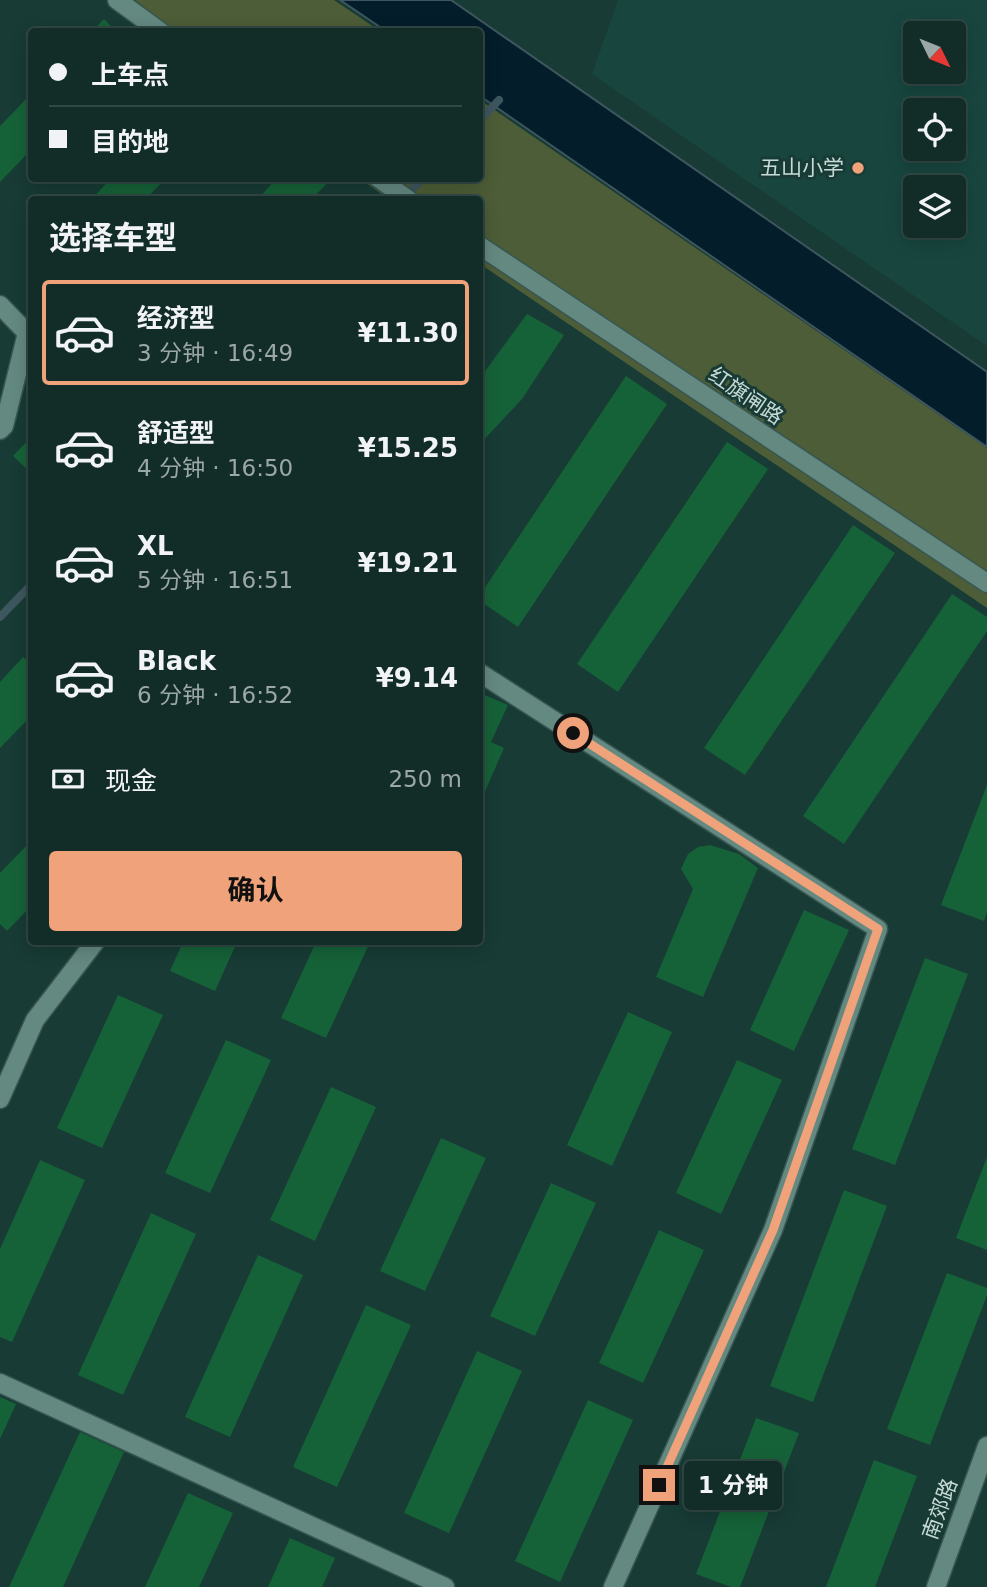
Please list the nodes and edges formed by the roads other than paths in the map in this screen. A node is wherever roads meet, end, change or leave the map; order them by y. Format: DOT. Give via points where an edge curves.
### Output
graph roads {
  1 [pos="117,0"];
  2 [pos="156,28"];
  3 [pos="384,182"];
  4 [pos="403,196"];
  5 [pos="483,248"];
  6 [pos="0,305"];
  7 [pos="0,430"];
  8 [pos="987,583"];
  9 [pos="483,675"];
  10 [pos="93,945"];
  11 [pos="0,1099"];
  12 [pos="0,1383"];
  13 [pos="987,1446"];
  14 [pos="445,1587"];
  15 [pos="613,1587"];
  16 [pos="936,1587"];
  1 -- 2 [label="street"];
  3 -- 4 [label="street"];
  5 -- 8 [label="street, 红旗闸路"];
  6 -- 7 [label="street" via="27,333"];
  9 -- 15 [label="street" via="878,929 773,1230"];
  10 -- 11 [label="street" via="35,1020"];
  12 -- 14 [label="street"];
  13 -- 16 [label="street, 南郊路"];
}
